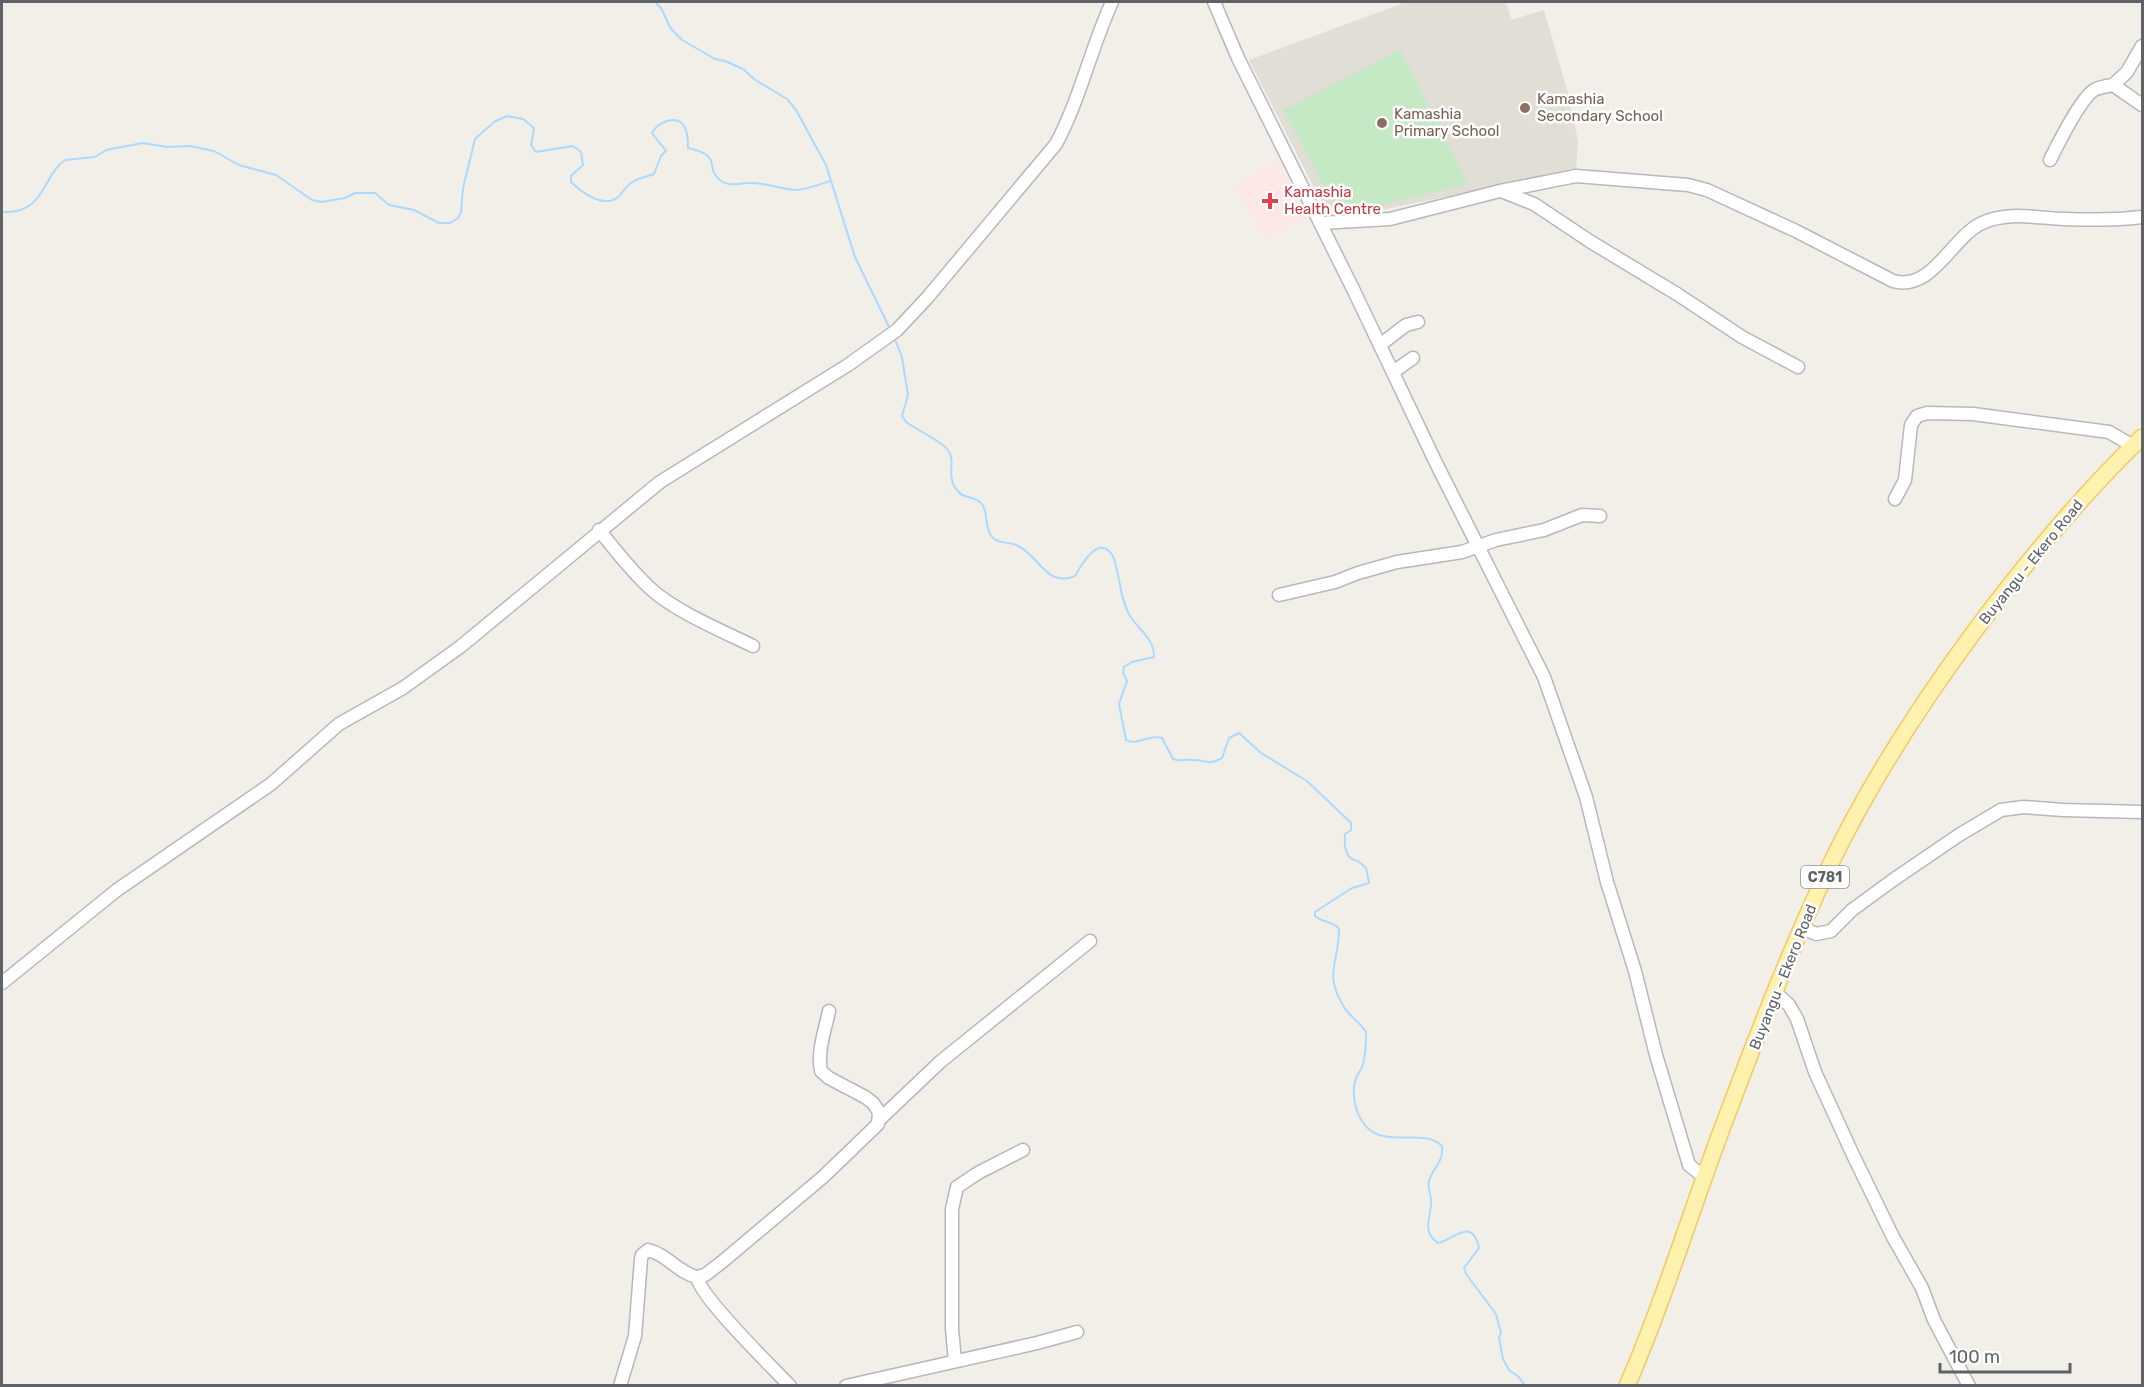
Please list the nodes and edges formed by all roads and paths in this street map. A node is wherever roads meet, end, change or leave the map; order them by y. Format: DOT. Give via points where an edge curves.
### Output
graph roads {
  1 [pos="1112,2"];
  2 [pos="1214,2"];
  3 [pos="2142,46"];
  4 [pos="2113,85"];
  5 [pos="2142,105"];
  6 [pos="2050,160"];
  7 [pos="1500,191"];
  8 [pos="2142,218"];
  9 [pos="1321,223"];
  10 [pos="1418,322"];
  11 [pos="1380,345"];
  12 [pos="1413,358"];
  13 [pos="1797,367"];
  14 [pos="1393,372"];
  15 [pos="2138,442"];
  16 [pos="1895,499"];
  17 [pos="1600,516"];
  18 [pos="599,530"];
  19 [pos="1479,547"];
  20 [pos="1279,595"];
  21 [pos="753,646"];
  22 [pos="2142,812"];
  23 [pos="1803,928"];
  24 [pos="1090,941"];
  25 [pos="2,983"];
  26 [pos="1776,993"];
  27 [pos="829,1011"];
  28 [pos="879,1120"];
  29 [pos="1023,1150"];
  30 [pos="1704,1177"];
  31 [pos="697,1277"];
  32 [pos="1077,1332"];
  33 [pos="955,1360"];
  34 [pos="620,1386"];
  35 [pos="790,1386"];
  36 [pos="846,1386"];
  37 [pos="1627,1386"];
  38 [pos="1970,1386"];
  1 -- 18 [label="street" via="1056,144 927,298 892,334 660,482"];
  2 -- 9 [label="street"];
  3 -- 4 [label="street" via="2127,72"];
  4 -- 5 [label="street"];
  4 -- 6 [label="street" via="2099,88 2085,98"];
  7 -- 8 [label="street" via="1581,176 1695,186 1899,283 1910,283 1928,273 1978,224 1992,219"];
  7 -- 9 [label="street" via="1390,219"];
  7 -- 13 [label="street" via="1534,204 1742,337"];
  9 -- 11 [label="street"];
  10 -- 11 [label="street" via="1406,325"];
  11 -- 14 [label="street"];
  12 -- 14 [label="street"];
  14 -- 19 [label="street"];
  15 -- 16 [label="street" via="2109,432 1973,414 1927,413 1917,416 1911,425 1905,480"];
  15 -- 23 [label="main road, Buyangu - Ekero Road / C781" via="2041,545 1923,701 1831,863"];
  17 -- 19 [label="street" via="1581,515"];
  18 -- 21 [label="street" via="653,591"];
  18 -- 25 [label="street" via="451,653 403,688 339,724 271,784 117,890"];
  19 -- 20 [label="street" via="1442,557 1397,562"];
  19 -- 30 [label="street" via="1557,710 1586,797 1689,1164"];
  22 -- 23 [label="street" via="2024,807 2001,810 1893,880 1831,931 1816,934"];
  23 -- 26 [label="main road, Buyangu - Ekero Road / C781"];
  24 -- 28 [label="street" via="940,1062"];
  26 -- 30 [label="main road, Buyangu - Ekero Road / C781"];
  26 -- 38 [label="street" via="1793,1012 1815,1072 1854,1155"];
  27 -- 28 [label="street" via="821,1044 821,1071 873,1103"];
  28 -- 31 [label="street" via="823,1177 722,1262"];
  29 -- 33 [label="street" via="957,1187 952,1209"];
  30 -- 37 [label="main road, Buyangu - Ekero Road / C781" via="1660,1307"];
  31 -- 34 [label="street" via="655,1252 642,1255 635,1336"];
  31 -- 35 [label="street" via="702,1291"];
  32 -- 33 [label="street"];
  33 -- 36 [label="street"];
}
